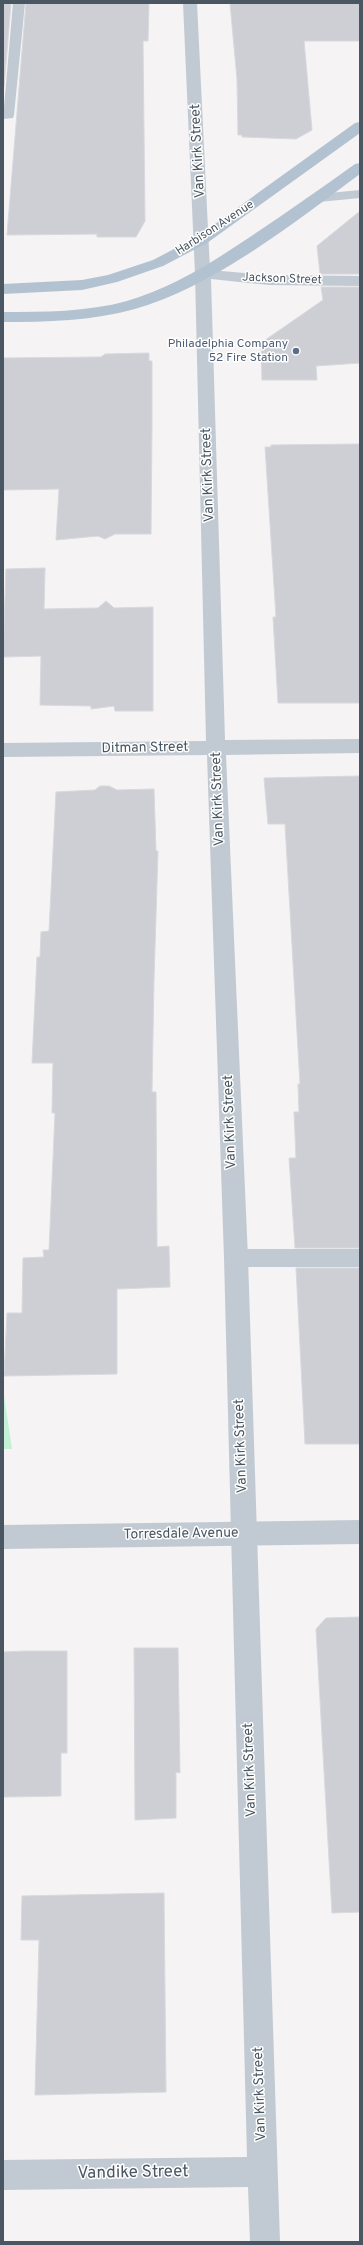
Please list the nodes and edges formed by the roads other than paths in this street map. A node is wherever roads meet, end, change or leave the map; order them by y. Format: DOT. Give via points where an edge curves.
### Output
graph roads {
  1 [pos="19,3"];
  2 [pos="190,3"];
  3 [pos="3,115"];
  4 [pos="360,126"];
  5 [pos="360,167"];
  6 [pos="360,194"];
  7 [pos="319,198"];
  8 [pos="202,240"];
  9 [pos="203,274"];
  10 [pos="360,280"];
  11 [pos="3,289"];
  12 [pos="3,317"];
  13 [pos="360,746"];
  14 [pos="216,747"];
  15 [pos="3,750"];
  16 [pos="236,1258"];
  17 [pos="360,1258"];
  18 [pos="360,1532"];
  19 [pos="243,1533"];
  20 [pos="3,1537"];
  21 [pos="262,2172"];
  22 [pos="3,2175"];
  23 [pos="265,2242"];
  1 -- 3 [label="lane" via="8,115"];
  2 -- 8 [label="street, Van Kirk Street"];
  4 -- 8 [label="main road, Harbison Avenue"];
  5 -- 7 [label="main road"];
  6 -- 7 [label="lane"];
  7 -- 9 [label="main road"];
  8 -- 9 [label="street, Van Kirk Street"];
  8 -- 11 [label="main road, Harbison Avenue" via="158,263 112,279 82,285"];
  9 -- 10 [label="street, Jackson Street" via="269,280"];
  9 -- 12 [label="main road" via="162,294 120,307 50,317"];
  9 -- 14 [label="street, Van Kirk Street"];
  13 -- 14 [label="street, Ditman Street"];
  14 -- 15 [label="street, Ditman Street"];
  14 -- 16 [label="street, Van Kirk Street"];
  16 -- 17 [label="lane"];
  16 -- 19 [label="street, Van Kirk Street"];
  18 -- 19 [label="street, Torresdale Avenue"];
  19 -- 20 [label="street, Torresdale Avenue"];
  19 -- 21 [label="street, Van Kirk Street"];
  21 -- 22 [label="street, Vandike Street"];
  21 -- 23 [label="street, Van Kirk Street"];
}
